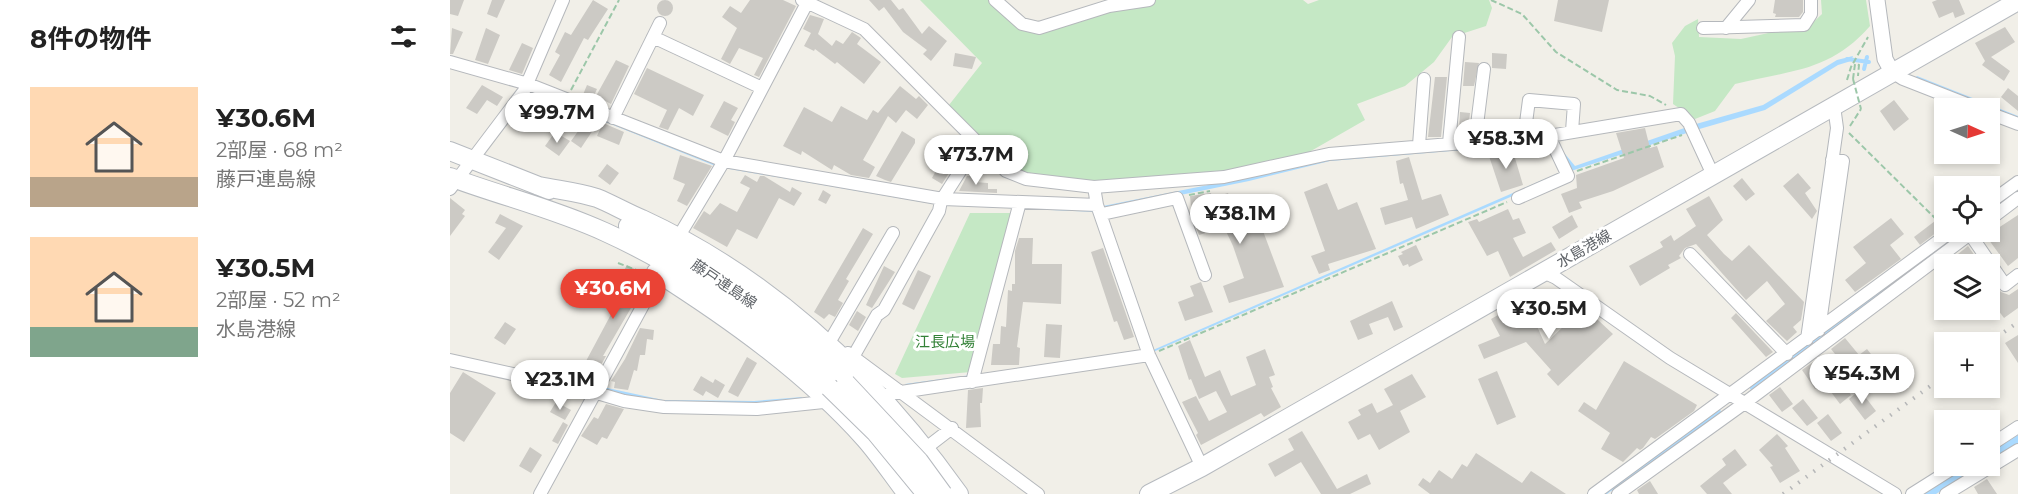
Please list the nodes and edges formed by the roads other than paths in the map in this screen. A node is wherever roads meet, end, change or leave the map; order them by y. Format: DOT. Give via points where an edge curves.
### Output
graph roads {
  1 [pos="563,0"];
  2 [pos="995,0"];
  3 [pos="1149,0"];
  4 [pos="1749,0"];
  5 [pos="1811,0"];
  6 [pos="1877,0"];
  7 [pos="805,1"];
  8 [pos="2018,1"];
  9 [pos="660,23"];
  10 [pos="1703,28"];
  11 [pos="1726,28"];
  12 [pos="653,37"];
  13 [pos="1459,37"];
  14 [pos="450,62"];
  15 [pos="1484,69"];
  16 [pos="1892,72"];
  17 [pos="1424,79"];
  18 [pos="526,87"];
  19 [pos="762,88"];
  20 [pos="1951,98"];
  21 [pos="1834,106"];
  22 [pos="2000,117"];
  23 [pos="613,118"];
  24 [pos="2018,124"];
  25 [pos="1572,131"];
  26 [pos="1524,138"];
  27 [pos="1475,141"];
  28 [pos="978,142"];
  29 [pos="1551,142"];
  30 [pos="1449,143"];
  31 [pos="1419,145"];
  32 [pos="450,151"];
  33 [pos="473,159"];
  34 [pos="1835,160"];
  35 [pos="724,161"];
  36 [pos="1713,175"];
  37 [pos="452,182"];
  38 [pos="2018,182"];
  39 [pos="539,186"];
  40 [pos="1094,187"];
  41 [pos="2000,195"];
  42 [pos="1518,198"];
  43 [pos="2018,198"];
  44 [pos="941,202"];
  45 [pos="1019,205"];
  46 [pos="1100,209"];
  47 [pos="2000,212"];
  48 [pos="574,220"];
  49 [pos="893,233"];
  50 [pos="679,236"];
  51 [pos="1937,242"];
  52 [pos="1960,242"];
  53 [pos="1978,242"];
  54 [pos="1690,254"];
  55 [pos="1543,272"];
  56 [pos="660,274"];
  57 [pos="1205,275"];
  58 [pos="2018,275"];
  59 [pos="1819,330"];
  60 [pos="825,338"];
  61 [pos="1807,339"];
  62 [pos="1149,353"];
  63 [pos="1787,354"];
  64 [pos="853,357"];
  65 [pos="450,360"];
  66 [pos="972,379"];
  67 [pos="598,390"];
  68 [pos="834,390"];
  69 [pos="902,393"];
  70 [pos="880,395"];
  71 [pos="1732,395"];
  72 [pos="1746,402"];
  73 [pos="2018,427"];
  74 [pos="952,428"];
  75 [pos="2000,439"];
  76 [pos="926,448"];
  77 [pos="2018,450"];
  78 [pos="1202,467"];
  79 [pos="1941,476"];
  80 [pos="540,494"];
  81 [pos="907,494"];
  82 [pos="926,494"];
  83 [pos="944,494"];
  84 [pos="958,494"];
  85 [pos="1038,494"];
  86 [pos="1149,494"];
  87 [pos="1594,494"];
  88 [pos="1618,494"];
  89 [pos="1895,494"];
  90 [pos="1912,494"];
  91 [pos="1946,494"];
  1 -- 18 [label="street"];
  2 -- 3 [label="street" via="1022,24 1039,28 1109,6"];
  4 -- 11 [label="street"];
  5 -- 11 [label="street" via="1811,14 1804,25"];
  6 -- 16 [label="street" via="1885,59"];
  7 -- 19 [label="street"];
  7 -- 28 [label="street" via="864,28"];
  8 -- 16 [label="main road, 水島港線"];
  9 -- 12 [label="street"];
  10 -- 11 [label="street"];
  12 -- 19 [label="street"];
  12 -- 23 [label="street"];
  13 -- 30 [label="street"];
  14 -- 18 [label="street"];
  15 -- 27 [label="street"];
  16 -- 20 [label="street"];
  16 -- 21 [label="main road, 水島港線"];
  17 -- 31 [label="street"];
  18 -- 23 [label="street"];
  18 -- 33 [label="street"];
  19 -- 35 [label="street"];
  21 -- 34 [label="street"];
  21 -- 36 [label="main road, 水島港線"];
  22 -- 24 [label="street"];
  23 -- 35 [label="street"];
  25 -- 26 [label="street" via="1574,104 1529,100"];
  25 -- 29 [label="street"];
  25 -- 36 [label="street" via="1681,114"];
  26 -- 27 [label="street"];
  26 -- 29 [label="street"];
  27 -- 30 [label="street"];
  28 -- 40 [label="street" via="1006,171 1026,179"];
  28 -- 44 [label="street"];
  29 -- 42 [label="street" via="1567,172"];
  30 -- 31 [label="street"];
  31 -- 40 [label="street" via="1329,154 1224,177"];
  32 -- 33 [label="main road, 藤戸連島線"];
  33 -- 37 [label="street"];
  33 -- 39 [label="main road, 藤戸連島線"];
  34 -- 59 [label="street" via="1842,161"];
  34 -- 61 [label="street"];
  35 -- 44 [label="street"];
  35 -- 50 [label="street"];
  36 -- 55 [label="main road, 水島港線"];
  37 -- 48 [label="main road, 藤戸連島線"];
  38 -- 41 [label="street"];
  39 -- 50 [label="main road" via="596,198"];
  39 -- 68 [label="main road, 藤戸連島線" via="650,237 746,298 792,333"];
  40 -- 46 [label="street"];
  43 -- 47 [label="street"];
  44 -- 45 [label="street"];
  44 -- 64 [label="street" via="884,310 877,315"];
  45 -- 46 [label="street"];
  45 -- 66 [label="street"];
  46 -- 57 [label="street" via="1177,198"];
  46 -- 62 [label="street"];
  48 -- 56 [label="main road"];
  48 -- 68 [label="main road, 藤戸連島線" via="644,250 692,280 795,355"];
  49 -- 60 [label="street"];
  50 -- 60 [label="main road"];
  51 -- 59 [label="street"];
  52 -- 72 [label="street"];
  53 -- 58 [label="street" via="2005,285"];
  54 -- 63 [label="street"];
  55 -- 71 [label="street"];
  55 -- 78 [label="main road, 水島港線"];
  56 -- 67 [label="street"];
  56 -- 68 [label="main road"];
  59 -- 61 [label="street"];
  60 -- 64 [label="street"];
  60 -- 70 [label="main road"];
  61 -- 63 [label="street"];
  62 -- 66 [label="street"];
  62 -- 78 [label="street"];
  63 -- 71 [label="street"];
  64 -- 69 [label="street"];
  65 -- 67 [label="street"];
  66 -- 69 [label="street"];
  67 -- 68 [label="street" via="624,401 664,407 757,409"];
  67 -- 80 [label="street"];
  68 -- 70 [label="street"];
  68 -- 81 [label="main road"];
  68 -- 82 [label="main road, 藤戸連島線, bridge"];
  68 -- 83 [label="main road, 藤戸連島線, bridge" via="912,453"];
  69 -- 70 [label="street"];
  69 -- 74 [label="street"];
  70 -- 76 [label="main road"];
  71 -- 72 [label="street"];
  71 -- 87 [label="street"];
  72 -- 88 [label="street"];
  72 -- 89 [label="street"];
  73 -- 75 [label="street"];
  74 -- 76 [label="street"];
  74 -- 85 [label="street"];
  76 -- 84 [label="main road"];
  77 -- 91 [label="street"];
  78 -- 86 [label="main road, 水島港線"];
  79 -- 90 [label="street"];
}
